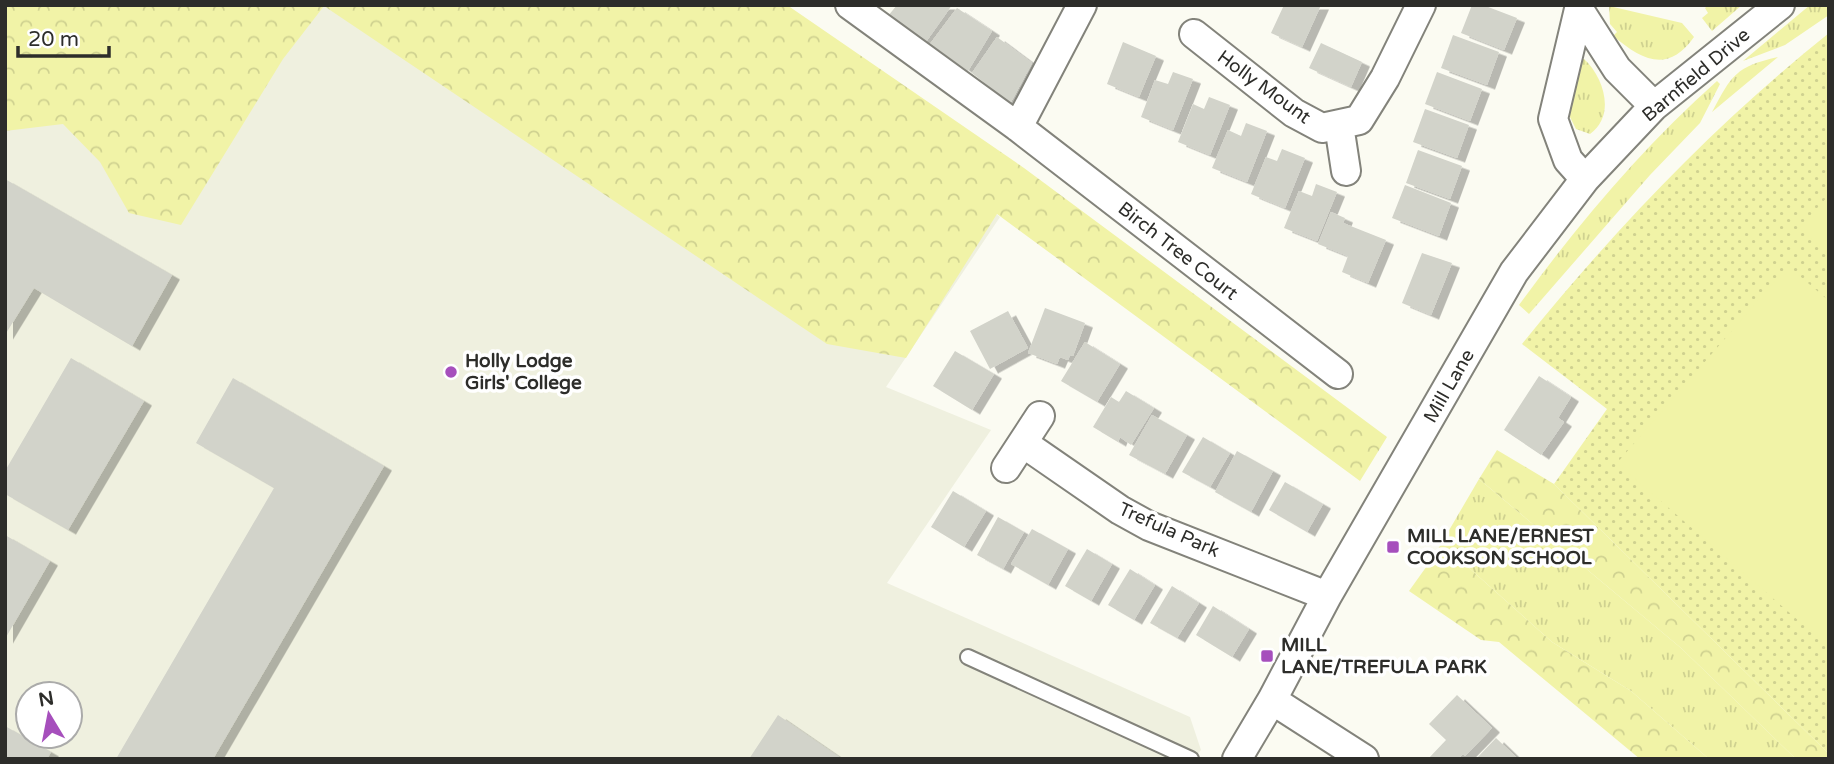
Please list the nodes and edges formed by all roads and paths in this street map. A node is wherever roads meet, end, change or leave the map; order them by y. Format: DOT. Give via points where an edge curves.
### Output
graph roads {
  1 [pos="850,5"];
  2 [pos="1082,5"];
  3 [pos="1421,5"];
  4 [pos="1780,5"];
  5 [pos="1580,8"];
  6 [pos="1194,34"];
  7 [pos="1654,106"];
  8 [pos="1339,125"];
  9 [pos="1018,127"];
  10 [pos="1346,171"];
  11 [pos="1585,179"];
  12 [pos="1338,374"];
  13 [pos="1040,416"];
  14 [pos="1023,443"];
  15 [pos="1006,468"];
  16 [pos="1327,596"];
  17 [pos="968,657"];
  18 [pos="1272,700"];
  19 [pos="1191,759"];
  20 [pos="1237,759"];
  21 [pos="1364,759"];
  1 -- 9 [label="street, Birch Tree Court"];
  2 -- 9 [label="street"];
  3 -- 8 [label="street, Holly Mount" via="1359,120"];
  4 -- 7 [label="street, Barnfield Drive"];
  5 -- 7 [label="street" via="1617,69"];
  5 -- 11 [label="street" via="1553,119 1568,160"];
  6 -- 8 [label="street, Holly Mount" via="1294,113 1322,128"];
  7 -- 11 [label="street, Barnfield Drive"];
  8 -- 10 [label="street, Holly Mount"];
  9 -- 12 [label="street, Birch Tree Court"];
  11 -- 16 [label="street, Mill Lane" via="1514,272"];
  13 -- 14 [label="street"];
  14 -- 15 [label="street"];
  14 -- 16 [label="street, Trefula Park" via="1149,526"];
  16 -- 18 [label="street, Mill Lane"];
  17 -- 19 [label="lane"];
  18 -- 20 [label="street, Mill Lane"];
  18 -- 21 [label="street"];
}
